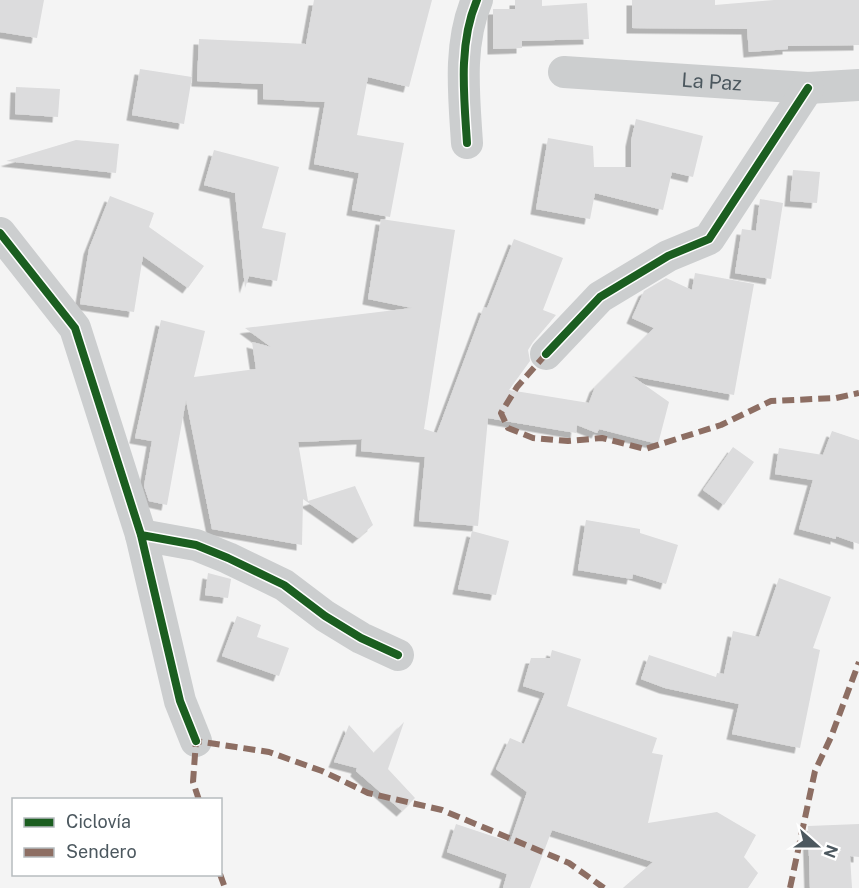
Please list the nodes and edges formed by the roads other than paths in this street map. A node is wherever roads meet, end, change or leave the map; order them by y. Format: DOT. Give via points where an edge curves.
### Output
graph roads {
  1 [pos="477,0"];
  2 [pos="564,72"];
  3 [pos="859,85"];
  4 [pos="808,88"];
  5 [pos="467,143"];
  6 [pos="0,233"];
  7 [pos="546,354"];
  8 [pos="141,535"];
  9 [pos="398,655"];
  10 [pos="196,741"];
  1 -- 5 [label="street" via="468,20 463,81"];
  2 -- 4 [label="street, La Paz"];
  3 -- 4 [label="street, La Paz"];
  4 -- 7 [label="street" via="709,238 668,256 600,297"];
  6 -- 8 [label="street" via="75,328"];
  8 -- 9 [label="street" via="196,545 228,558 285,585 334,622"];
  8 -- 10 [label="street" via="180,701"];
}
